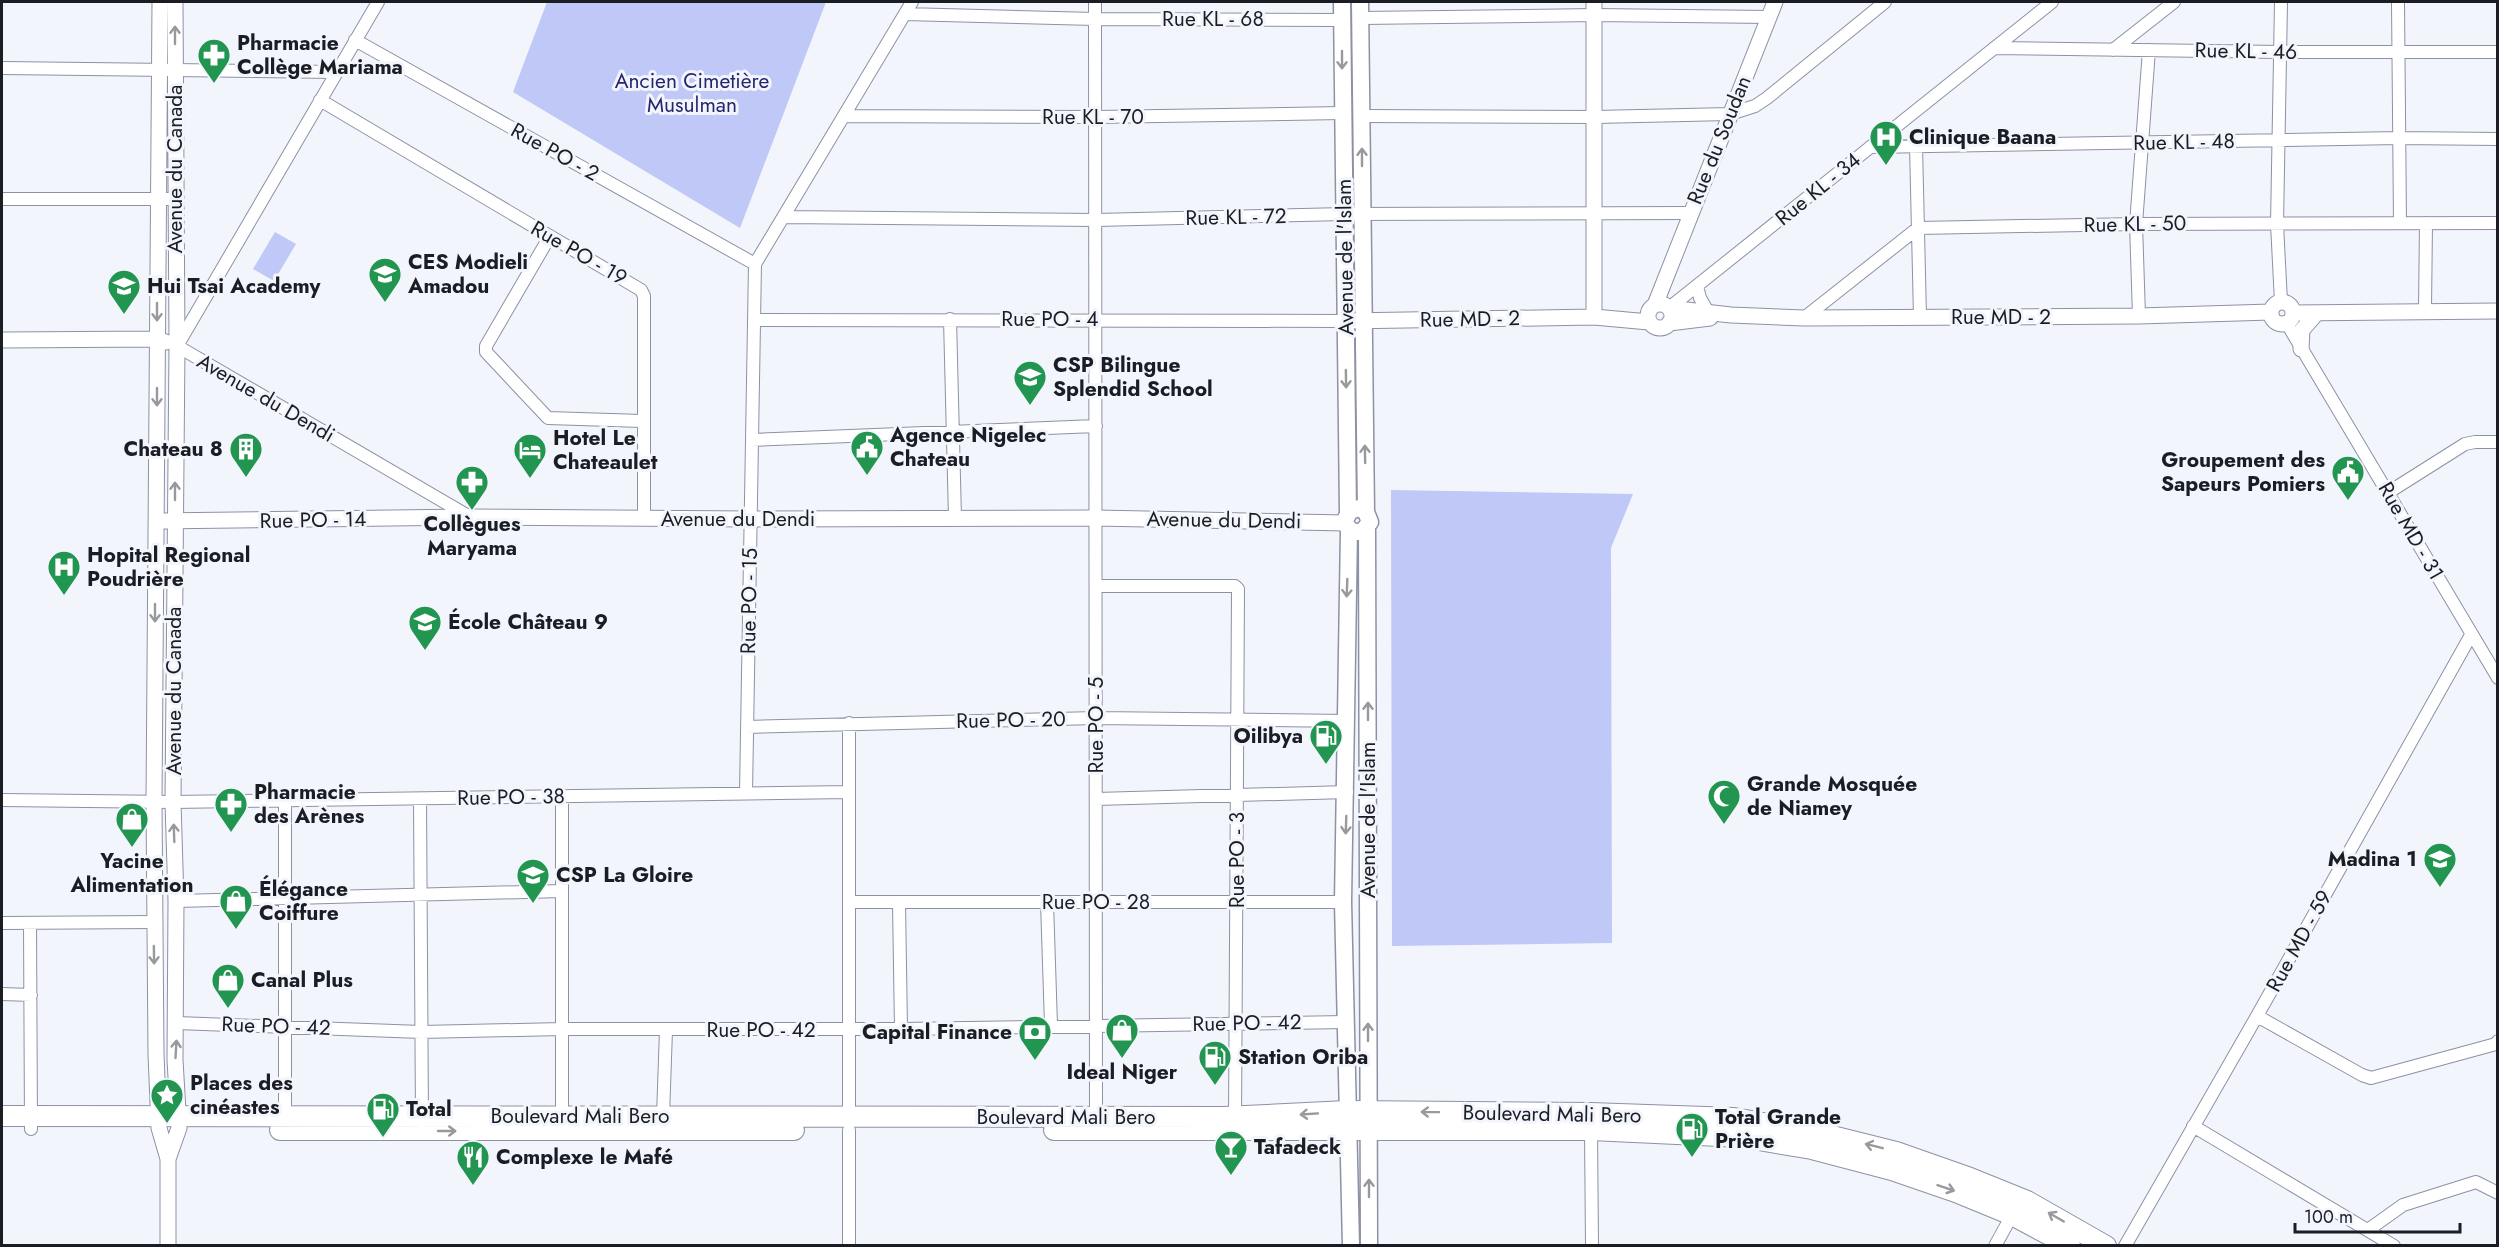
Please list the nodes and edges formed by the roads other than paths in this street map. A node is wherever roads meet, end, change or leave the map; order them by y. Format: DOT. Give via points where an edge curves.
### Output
graph roads {
  1 [pos="160,2"];
  2 [pos="175,2"];
  3 [pos="378,2"];
  4 [pos="912,2"];
  5 [pos="1095,2"];
  6 [pos="1342,2"];
  7 [pos="1775,2"];
  8 [pos="1885,2"];
  9 [pos="2052,2"];
  10 [pos="2175,2"];
  11 [pos="2281,2"];
  12 [pos="2398,2"];
  13 [pos="1594,8"];
  14 [pos="1360,10"];
  15 [pos="904,14"];
  16 [pos="1768,17"];
  17 [pos="1095,19"];
  18 [pos="1342,20"];
  19 [pos="355,40"];
  20 [pos="1994,48"];
  21 [pos="2113,50"];
  22 [pos="2149,50"];
  23 [pos="2398,51"];
  24 [pos="2280,52"];
  25 [pos="2498,52"];
  26 [pos="2,68"];
  27 [pos="167,70"];
  28 [pos="337,72"];
  29 [pos="320,100"];
  30 [pos="1343,112"];
  31 [pos="1730,114"];
  32 [pos="844,116"];
  33 [pos="1362,116"];
  34 [pos="1096,117"];
  35 [pos="1595,117"];
  36 [pos="2399,138"];
  37 [pos="2498,139"];
  38 [pos="2278,141"];
  39 [pos="2140,142"];
  40 [pos="1916,144"];
  41 [pos="1870,147"];
  42 [pos="2,199"];
  43 [pos="158,199"];
  44 [pos="175,200"];
  45 [pos="1595,213"];
  46 [pos="1690,213"];
  47 [pos="1344,214"];
  48 [pos="1363,215"];
  49 [pos="783,217"];
  50 [pos="1096,220"];
  51 [pos="2400,223"];
  52 [pos="2426,223"];
  53 [pos="2498,223"];
  54 [pos="2136,224"];
  55 [pos="2277,224"];
  56 [pos="1918,228"];
  57 [pos="550,236"];
  58 [pos="755,264"];
  59 [pos="1697,286"];
  60 [pos="2425,310"];
  61 [pos="1661,311"];
  62 [pos="2498,311"];
  63 [pos="1708,312"];
  64 [pos="2283,312"];
  65 [pos="2317,313"];
  66 [pos="1731,315"];
  67 [pos="2139,316"];
  68 [pos="1594,317"];
  69 [pos="1920,317"];
  70 [pos="1804,318"];
  71 [pos="950,319"];
  72 [pos="1097,319"];
  73 [pos="754,320"];
  74 [pos="1354,321"];
  75 [pos="157,339"];
  76 [pos="2,340"];
  77 [pos="177,346"];
  78 [pos="2301,349"];
  79 [pos="642,420"];
  80 [pos="1096,426"];
  81 [pos="953,432"];
  82 [pos="752,440"];
  83 [pos="2498,442"];
  84 [pos="2389,492"];
  85 [pos="470,517"];
  86 [pos="644,518"];
  87 [pos="955,518"];
  88 [pos="1096,518"];
  89 [pos="750,519"];
  90 [pos="1367,520"];
  91 [pos="156,521"];
  92 [pos="175,522"];
  93 [pos="1348,522"];
  94 [pos="1096,586"];
  95 [pos="2471,635"];
  96 [pos="2498,678"];
  97 [pos="1096,718"];
  98 [pos="1237,719"];
  99 [pos="1347,720"];
  100 [pos="849,723"];
  101 [pos="747,727"];
  102 [pos="849,792"];
  103 [pos="1347,792"];
  104 [pos="746,793"];
  105 [pos="1237,795"];
  106 [pos="562,796"];
  107 [pos="420,799"];
  108 [pos="1096,799"];
  109 [pos="2,800"];
  110 [pos="285,801"];
  111 [pos="154,802"];
  112 [pos="173,802"];
  113 [pos="562,891"];
  114 [pos="421,895"];
  115 [pos="285,898"];
  116 [pos="176,901"];
  117 [pos="849,902"];
  118 [pos="899,902"];
  119 [pos="1047,902"];
  120 [pos="1096,902"];
  121 [pos="1236,902"];
  122 [pos="1343,902"];
  123 [pos="154,922"];
  124 [pos="2,923"];
  125 [pos="30,923"];
  126 [pos="2,994"];
  127 [pos="31,995"];
  128 [pos="2257,1016"];
  129 [pos="1346,1022"];
  130 [pos="177,1023"];
  131 [pos="1235,1024"];
  132 [pos="285,1025"];
  133 [pos="1051,1025"];
  134 [pos="1096,1026"];
  135 [pos="562,1029"];
  136 [pos="849,1029"];
  137 [pos="902,1029"];
  138 [pos="666,1030"];
  139 [pos="421,1032"];
  140 [pos="2497,1043"];
  141 [pos="562,1115"];
  142 [pos="2,1116"];
  143 [pos="285,1116"];
  144 [pos="663,1116"];
  145 [pos="1348,1121"];
  146 [pos="1369,1121"];
  147 [pos="159,1122"];
  148 [pos="179,1122"];
  149 [pos="31,1123"];
  150 [pos="1235,1123"];
  151 [pos="422,1124"];
  152 [pos="849,1124"];
  153 [pos="1096,1124"];
  154 [pos="1637,1124"];
  155 [pos="2193,1126"];
  156 [pos="2,1130"];
  157 [pos="1591,1130"];
  158 [pos="168,1159"];
  159 [pos="2498,1193"];
  160 [pos="2012,1215"];
  161 [pos="2368,1230"];
  162 [pos="168,1245"];
  163 [pos="849,1245"];
  164 [pos="1351,1245"];
  165 [pos="1369,1245"];
  166 [pos="1592,1245"];
  167 [pos="1995,1245"];
  168 [pos="2070,1245"];
  169 [pos="2106,1245"];
  170 [pos="2125,1245"];
  171 [pos="2394,1245"];
  1 -- 27 [label="street, Avenue du Canada"];
  27 -- 2 [label="street, Avenue du Canada, one-way"];
  3 -- 19 [label="street"];
  4 -- 15 [label="street"];
  5 -- 17 [label="street, Rue PO - 5"];
  6 -- 18 [label="main road, Avenue de l'Islam"];
  7 -- 16 [label="street, Rue du Soudan"];
  8 -- 31 [label="street" via="1767,98"];
  9 -- 20 [label="street, Rue KL - 34"];
  10 -- 21 [label="street"];
  11 -- 24 [label="street"];
  12 -- 23 [label="street"];
  13 -- 14 [label="street"];
  13 -- 16 [label="street"];
  13 -- 35 [label="street"];
  14 -- 33 [label="main road, Avenue de l'Islam"];
  15 -- 17 [label="street, Rue KL - 68"];
  15 -- 32 [label="street"];
  16 -- 31 [label="street, Rue du Soudan"];
  17 -- 18 [label="street, Rue KL - 68"];
  17 -- 34 [label="street, Rue PO - 5"];
  18 -- 30 [label="main road, Avenue de l'Islam, one-way"];
  19 -- 28 [label="street"];
  19 -- 58 [label="street, Rue PO - 2"];
  20 -- 21 [label="street, Rue KL - 46"];
  20 -- 41 [label="street, Rue KL - 34"];
  21 -- 22 [label="street, Rue KL - 46"];
  22 -- 24 [label="street, Rue KL - 46"];
  22 -- 39 [label="street"];
  23 -- 24 [label="street, Rue KL - 46"];
  23 -- 25 [label="street, Rue KL - 46"];
  23 -- 36 [label="street"];
  24 -- 38 [label="street"];
  26 -- 27 [label="street"];
  27 -- 28 [label="street"];
  27 -- 43 [label="street, Avenue du Canada"];
  27 -- 44 [label="street, Avenue du Canada"];
  28 -- 29 [label="street"];
  29 -- 57 [label="street, Rue PO - 19"];
  29 -- 77 [label="street"];
  30 -- 34 [label="street, Rue KL - 70"];
  30 -- 47 [label="main road, Avenue de l'Islam"];
  31 -- 35 [label="street"];
  31 -- 46 [label="street, Rue du Soudan"];
  32 -- 34 [label="street, Rue KL - 70"];
  32 -- 49 [label="street"];
  33 -- 35 [label="street"];
  48 -- 33 [label="main road, Avenue de l'Islam, one-way"];
  34 -- 50 [label="street, Rue PO - 5"];
  35 -- 45 [label="street"];
  36 -- 37 [label="street, Rue KL - 48"];
  36 -- 38 [label="street, Rue KL - 48"];
  36 -- 51 [label="street"];
  38 -- 39 [label="street, Rue KL - 48"];
  38 -- 55 [label="street"];
  39 -- 40 [label="street, Rue KL - 48"];
  39 -- 54 [label="street"];
  40 -- 41 [label="street, Rue KL - 48"];
  40 -- 56 [label="street"];
  41 -- 59 [label="street, Rue KL - 34"];
  42 -- 43 [label="street"];
  43 -- 44 [label="street"];
  43 -- 75 [label="street, Avenue du Canada, one-way"];
  44 -- 77 [label="street, Avenue du Canada"];
  45 -- 46 [label="street, Rue KL - 72"];
  45 -- 48 [label="street, Rue KL - 72"];
  45 -- 68 [label="street"];
  46 -- 61 [label="street, Rue du Soudan" via="1665,279"];
  47 -- 48 [label="street, Rue KL - 72"];
  47 -- 50 [label="street, Rue KL - 72"];
  47 -- 74 [label="main road, Avenue de l'Islam"];
  48 -- 74 [label="main road, Avenue de l'Islam"];
  49 -- 50 [label="street, Rue KL - 72"];
  49 -- 58 [label="street"];
  50 -- 72 [label="street, Rue PO - 5"];
  51 -- 52 [label="street, Rue KL - 50"];
  51 -- 55 [label="street, Rue KL - 50"];
  52 -- 53 [label="street, Rue KL - 50"];
  52 -- 60 [label="street"];
  54 -- 55 [label="street, Rue KL - 50"];
  54 -- 56 [label="street, Rue KL - 50"];
  54 -- 67 [label="street"];
  55 -- 64 [label="street"];
  56 -- 69 [label="street"];
  56 -- 70 [label="street"];
  57 -- 79 [label="street, Rue PO - 19" via="637,286 644,296"];
  57 -- 79 [label="street" via="486,352 548,417"];
  58 -- 73 [label="street, Rue PO - 15"];
  59 -- 61 [label="street, Rue KL - 34"];
  59 -- 63 [label="street"];
  60 -- 62 [label="street, Rue MD - 2"];
  60 -- 65 [label="street, Rue MD - 2"];
  61 -- 63 [label="street, Rue MD - 2"];
  61 -- 66 [label="street, Rue MD - 2"];
  61 -- 68 [label="street, Rue MD - 2"];
  63 -- 66 [label="street, Rue MD - 2"];
  64 -- 65 [label="street, Rue MD - 2"];
  64 -- 67 [label="street, Rue MD - 2"];
  64 -- 78 [label="street, Rue MD - 31"];
  65 -- 78 [label="street" via="2302,330"];
  66 -- 70 [label="street, Rue MD - 2"];
  67 -- 69 [label="street, Rue MD - 2"];
  68 -- 74 [label="street, Rue MD - 2"];
  69 -- 70 [label="street, Rue MD - 2"];
  71 -- 72 [label="street, Rue PO - 4"];
  71 -- 73 [label="street, Rue PO - 4"];
  71 -- 81 [label="street"];
  72 -- 74 [label="street, Rue PO - 4"];
  72 -- 80 [label="street, Rue PO - 5"];
  73 -- 82 [label="street, Rue PO - 15"];
  90 -- 74 [label="main road, Avenue de l'Islam, one-way"];
  74 -- 93 [label="main road, Avenue de l'Islam, one-way"];
  75 -- 76 [label="street"];
  75 -- 77 [label="street"];
  75 -- 91 [label="street, Avenue du Canada, one-way"];
  77 -- 85 [label="street, Avenue du Dendi"];
  92 -- 77 [label="street, Avenue du Canada, one-way"];
  78 -- 84 [label="street, Rue MD - 31"];
  79 -- 86 [label="street, Rue PO - 19"];
  80 -- 81 [label="street"];
  80 -- 88 [label="street, Rue PO - 5"];
  81 -- 82 [label="street"];
  81 -- 87 [label="street"];
  82 -- 89 [label="street, Rue PO - 15"];
  83 -- 84 [label="street" via="2465,444"];
  84 -- 95 [label="street, Rue MD - 31"];
  85 -- 86 [label="street, Avenue du Dendi"];
  85 -- 92 [label="street, Rue PO - 14"];
  86 -- 89 [label="street, Avenue du Dendi"];
  87 -- 88 [label="street, Avenue du Dendi"];
  87 -- 89 [label="street, Avenue du Dendi"];
  88 -- 93 [label="street, Avenue du Dendi"];
  88 -- 94 [label="street, Rue PO - 5"];
  89 -- 101 [label="street, Rue PO - 15"];
  90 -- 93 [label="main road" via="1355,508"];
  146 -- 90 [label="main road, Avenue de l'Islam, one-way"];
  91 -- 92 [label="street, Rue PO - 14"];
  91 -- 111 [label="street, Avenue du Canada, one-way"];
  92 -- 112 [label="street, Avenue du Canada"];
  93 -- 99 [label="main road, Avenue de l'Islam, one-way"];
  94 -- 97 [label="street, Rue PO - 5"];
  94 -- 98 [label="street, Rue PO - 3" via="1235,586"];
  95 -- 96 [label="street, Rue MD - 31"];
  95 -- 128 [label="street, Rue MD - 59"];
  97 -- 98 [label="street, Rue PO - 20"];
  97 -- 100 [label="street, Rue PO - 20"];
  97 -- 108 [label="street, Rue PO - 5"];
  98 -- 99 [label="street, Rue PO - 20"];
  98 -- 105 [label="street, Rue PO - 3"];
  99 -- 103 [label="main road, Avenue de l'Islam"];
  100 -- 101 [label="street, Rue PO - 20"];
  100 -- 102 [label="street"];
  101 -- 104 [label="street, Rue PO - 15"];
  102 -- 104 [label="street, Rue PO - 38"];
  102 -- 117 [label="street"];
  103 -- 105 [label="street"];
  103 -- 122 [label="main road, Avenue de l'Islam, one-way"];
  104 -- 106 [label="street, Rue PO - 38"];
  105 -- 108 [label="street"];
  105 -- 121 [label="street, Rue PO - 3"];
  106 -- 107 [label="street, Rue PO - 38"];
  106 -- 113 [label="street"];
  107 -- 110 [label="street, Rue PO - 38"];
  107 -- 114 [label="street"];
  108 -- 120 [label="street, Rue PO - 5"];
  109 -- 111 [label="street, Rue PO - 38"];
  110 -- 112 [label="street, Rue PO - 38"];
  110 -- 115 [label="street"];
  111 -- 112 [label="street, Rue PO - 38"];
  111 -- 123 [label="street, Avenue du Canada"];
  116 -- 112 [label="street, Avenue du Canada, one-way"];
  113 -- 114 [label="street"];
  113 -- 135 [label="street"];
  114 -- 115 [label="street"];
  114 -- 139 [label="street"];
  115 -- 116 [label="street"];
  115 -- 132 [label="street"];
  116 -- 130 [label="street, Avenue du Canada"];
  117 -- 118 [label="street, Rue PO - 28"];
  117 -- 136 [label="street"];
  118 -- 119 [label="street, Rue PO - 28"];
  118 -- 137 [label="street"];
  119 -- 120 [label="street, Rue PO - 28"];
  119 -- 133 [label="street"];
  120 -- 121 [label="street, Rue PO - 28"];
  120 -- 134 [label="street, Rue PO - 5"];
  121 -- 122 [label="street, Rue PO - 28"];
  121 -- 131 [label="street, Rue PO - 3"];
  122 -- 129 [label="main road, Avenue de l'Islam"];
  123 -- 125 [label="street"];
  123 -- 147 [label="street, Avenue du Canada, one-way"];
  124 -- 125 [label="street"];
  125 -- 127 [label="street"];
  126 -- 127 [label="street"];
  127 -- 149 [label="street"];
  128 -- 140 [label="street" via="2371,1078"];
  128 -- 155 [label="street, Rue MD - 59"];
  129 -- 131 [label="street, Rue PO - 42"];
  129 -- 145 [label="main road, Avenue de l'Islam"];
  130 -- 132 [label="street, Rue PO - 42"];
  148 -- 130 [label="street, Avenue du Canada, one-way"];
  131 -- 134 [label="street, Rue PO - 42"];
  131 -- 150 [label="street, Rue PO - 3"];
  132 -- 139 [label="street, Rue PO - 42"];
  132 -- 143 [label="street"];
  133 -- 134 [label="street, Rue PO - 42"];
  133 -- 137 [label="street, Rue PO - 42"];
  134 -- 153 [label="street, Rue PO - 5"];
  135 -- 138 [label="street, Rue PO - 42"];
  135 -- 139 [label="street, Rue PO - 42"];
  135 -- 141 [label="street"];
  136 -- 137 [label="street, Rue PO - 42"];
  136 -- 138 [label="street, Rue PO - 42"];
  136 -- 152 [label="street"];
  138 -- 144 [label="street"];
  139 -- 151 [label="street"];
  141 -- 144 [label="main road, Boulevard Mali Bero"];
  141 -- 151 [label="main road, Boulevard Mali Bero"];
  142 -- 149 [label="main road, Boulevard Mali Bero"];
  143 -- 148 [label="main road, Boulevard Mali Bero"];
  143 -- 151 [label="main road, Boulevard Mali Bero"];
  144 -- 152 [label="main road, Boulevard Mali Bero"];
  145 -- 146 [label="main road, Boulevard Mali Bero"];
  145 -- 150 [label="main road, Boulevard Mali Bero"];
  145 -- 164 [label="main road, Avenue de l'Islam"];
  154 -- 146 [label="main road, Boulevard Mali Bero, one-way"];
  146 -- 157 [label="main road, Boulevard Mali Bero"];
  165 -- 146 [label="main road, Avenue de l'Islam, one-way"];
  147 -- 148 [label="main road, Boulevard Mali Bero"];
  147 -- 149 [label="main road, Boulevard Mali Bero"];
  147 -- 158 [label="street, Avenue du Canada"];
  148 -- 151 [label="main road, Boulevard Mali Bero"];
  148 -- 158 [label="street"];
  149 -- 156 [label="main road, Boulevard Mali Bero"];
  150 -- 153 [label="main road, Boulevard Mali Bero"];
  151 -- 152 [label="main road, Boulevard Mali Bero, one-way"];
  152 -- 153 [label="main road, Boulevard Mali Bero"];
  152 -- 163 [label="street"];
  154 -- 157 [label="main road, Boulevard Mali Bero"];
  154 -- 160 [label="main road, Boulevard Mali Bero, one-way" via="1812,1149 1892,1170"];
  169 -- 154 [label="main road, Boulevard Mali Bero, one-way" via="2027,1201 1896,1152 1816,1132 1734,1118"];
  155 -- 161 [label="street"];
  155 -- 170 [label="street, Rue MD - 59"];
  157 -- 166 [label="street"];
  158 -- 162 [label="street"];
  159 -- 161 [label="street" via="2476,1182 2403,1205"];
  160 -- 167 [label="street"];
  160 -- 168 [label="main road, Boulevard Mali Bero"];
  161 -- 171 [label="street"];
}
